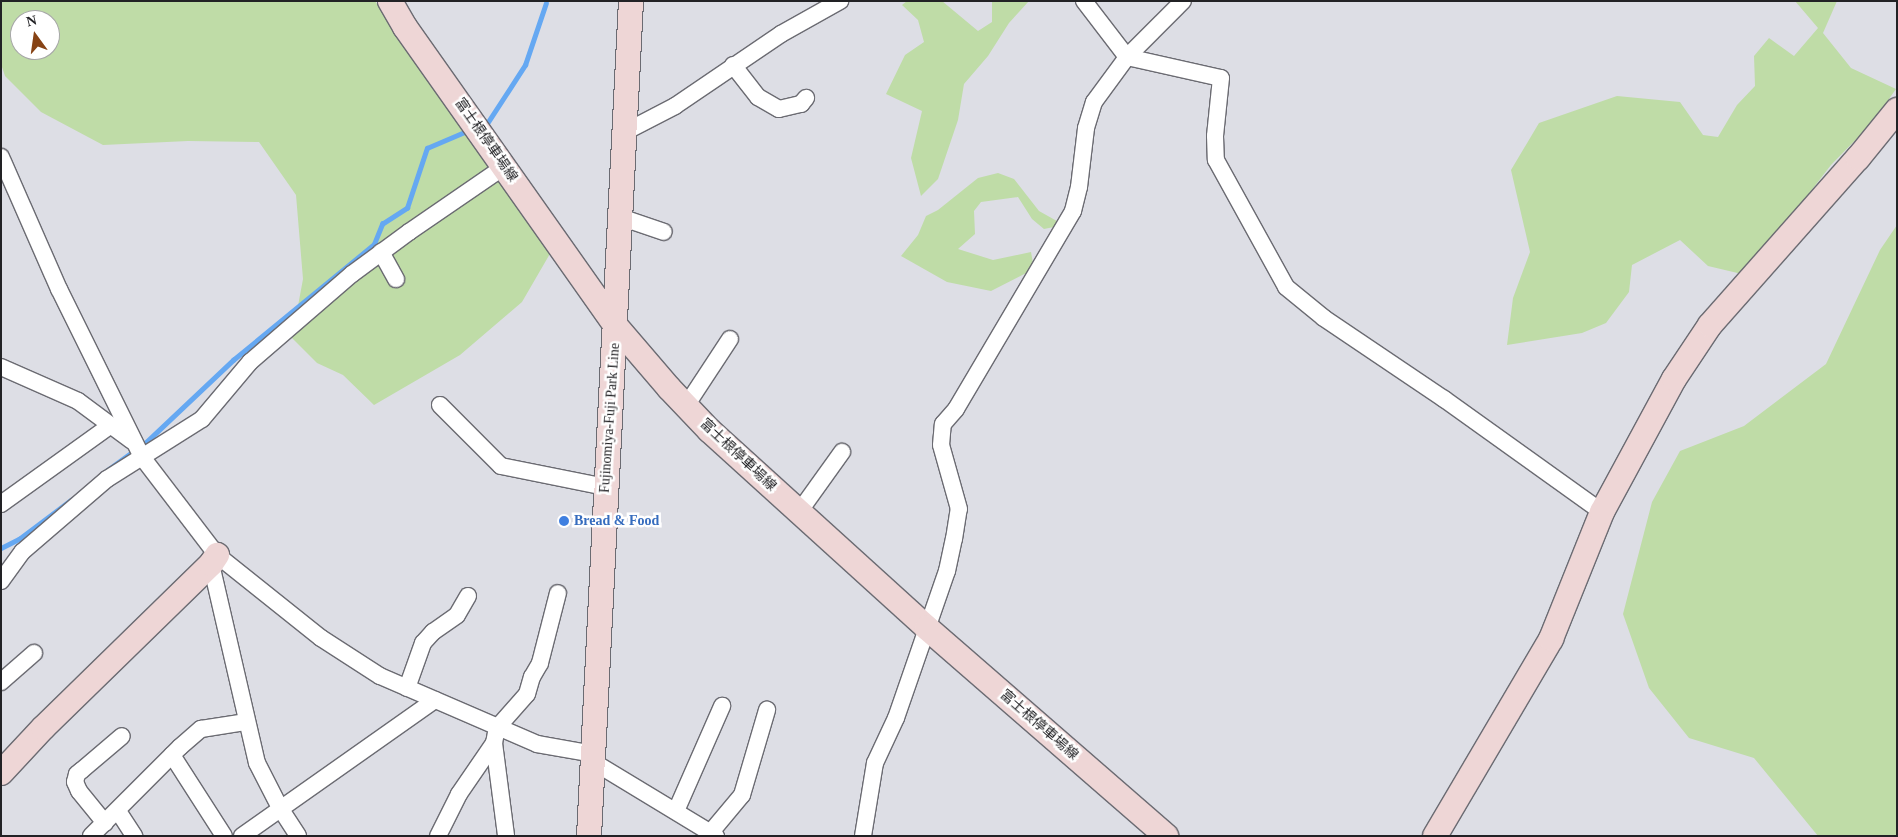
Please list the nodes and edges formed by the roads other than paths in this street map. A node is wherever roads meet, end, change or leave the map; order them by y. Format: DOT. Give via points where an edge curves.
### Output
graph roads {
  1 [pos="390,1"];
  2 [pos="630,1"];
  3 [pos="840,1"];
  4 [pos="1084,1"];
  5 [pos="1183,1"];
  6 [pos="1127,57"];
  7 [pos="733,65"];
  8 [pos="806,98"];
  9 [pos="1897,110"];
  10 [pos="623,133"];
  11 [pos="1,157"];
  12 [pos="505,166"];
  13 [pos="620,217"];
  14 [pos="664,232"];
  15 [pos="381,252"];
  16 [pos="396,279"];
  17 [pos="615,324"];
  18 [pos="730,339"];
  19 [pos="1,367"];
  20 [pos="440,405"];
  21 [pos="686,406"];
  22 [pos="111,425"];
  23 [pos="138,450"];
  24 [pos="842,452"];
  25 [pos="605,487"];
  26 [pos="1,504"];
  27 [pos="799,512"];
  28 [pos="1602,512"];
  29 [pos="214,560"];
  30 [pos="1,581"];
  31 [pos="558,593"];
  32 [pos="468,596"];
  33 [pos="927,628"];
  34 [pos="34,653"];
  35 [pos="1,682"];
  36 [pos="407,688"];
  37 [pos="434,700"];
  38 [pos="722,706"];
  39 [pos="767,710"];
  40 [pos="246,722"];
  41 [pos="496,735"];
  42 [pos="122,736"];
  43 [pos="172,755"];
  44 [pos="593,758"];
  45 [pos="1,773"];
  46 [pos="280,808"];
  47 [pos="118,811"];
  48 [pos="676,812"];
  49 [pos="105,823"];
  50 [pos="714,834"];
  51 [pos="92,836"];
  52 [pos="134,836"];
  53 [pos="224,836"];
  54 [pos="242,836"];
  55 [pos="298,836"];
  56 [pos="438,836"];
  57 [pos="506,836"];
  58 [pos="589,836"];
  59 [pos="863,836"];
  60 [pos="1166,836"];
  61 [pos="1435,836"];
  1 -- 12 [label="main road, 富士根停車場線" via="405,27"];
  2 -- 10 [label="main road, Fujinomiya-Fuji Park Line"];
  3 -- 7 [label="street"];
  4 -- 6 [label="street"];
  5 -- 6 [label="street"];
  6 -- 28 [label="street" via="1221,78 1216,160 1286,287 1324,318"];
  6 -- 33 [label="street" via="1094,102 1086,128 1080,188 1073,212 956,409 943,424 942,445 959,509 947,571"];
  7 -- 8 [label="street" via="758,97 779,109 801,104"];
  7 -- 10 [label="street" via="676,106"];
  9 -- 28 [label="main road" via="1710,325 1655,411"];
  10 -- 13 [label="main road, Fujinomiya-Fuji Park Line"];
  11 -- 23 [label="street" via="59,289"];
  12 -- 15 [label="street"];
  12 -- 17 [label="main road, 富士根停車場線"];
  13 -- 14 [label="street"];
  13 -- 17 [label="main road, Fujinomiya-Fuji Park Line"];
  15 -- 16 [label="street"];
  15 -- 23 [label="street" via="250,362 202,419"];
  17 -- 21 [label="main road, 富士根停車場線"];
  17 -- 25 [label="main road, Fujinomiya-Fuji Park Line"];
  18 -- 21 [label="street"];
  19 -- 22 [label="street" via="78,400"];
  20 -- 25 [label="street" via="501,466"];
  21 -- 27 [label="main road, 富士根停車場線"];
  22 -- 23 [label="street"];
  22 -- 26 [label="street"];
  23 -- 29 [label="street"];
  23 -- 30 [label="street" via="22,552"];
  24 -- 27 [label="street"];
  25 -- 44 [label="main road, Fujinomiya-Fuji Park Line"];
  27 -- 33 [label="main road, 富士根停車場線"];
  28 -- 61 [label="main road" via="1551,639"];
  29 -- 36 [label="street" via="321,638 380,676"];
  29 -- 40 [label="street"];
  29 -- 45 [label="main road"];
  31 -- 41 [label="street" via="540,663 527,694"];
  32 -- 36 [label="street" via="457,615 432,632 423,643"];
  33 -- 59 [label="street" via="896,718 875,763"];
  33 -- 60 [label="main road, 富士根停車場線"];
  34 -- 35 [label="street"];
  36 -- 37 [label="street"];
  37 -- 41 [label="street"];
  37 -- 46 [label="street"];
  38 -- 48 [label="street"];
  39 -- 50 [label="street" via="742,794"];
  40 -- 43 [label="street" via="201,729"];
  40 -- 46 [label="street" via="257,763"];
  41 -- 44 [label="street"];
  41 -- 56 [label="street" via="459,794"];
  41 -- 57 [label="street"];
  42 -- 49 [label="street" via="78,774 75,782 78,791"];
  43 -- 47 [label="street"];
  43 -- 53 [label="street"];
  44 -- 48 [label="street"];
  44 -- 58 [label="main road, Fujinomiya-Fuji Park Line"];
  46 -- 54 [label="street"];
  46 -- 55 [label="street"];
  47 -- 49 [label="street"];
  47 -- 52 [label="street"];
  48 -- 50 [label="street"];
  49 -- 51 [label="street"];
}
